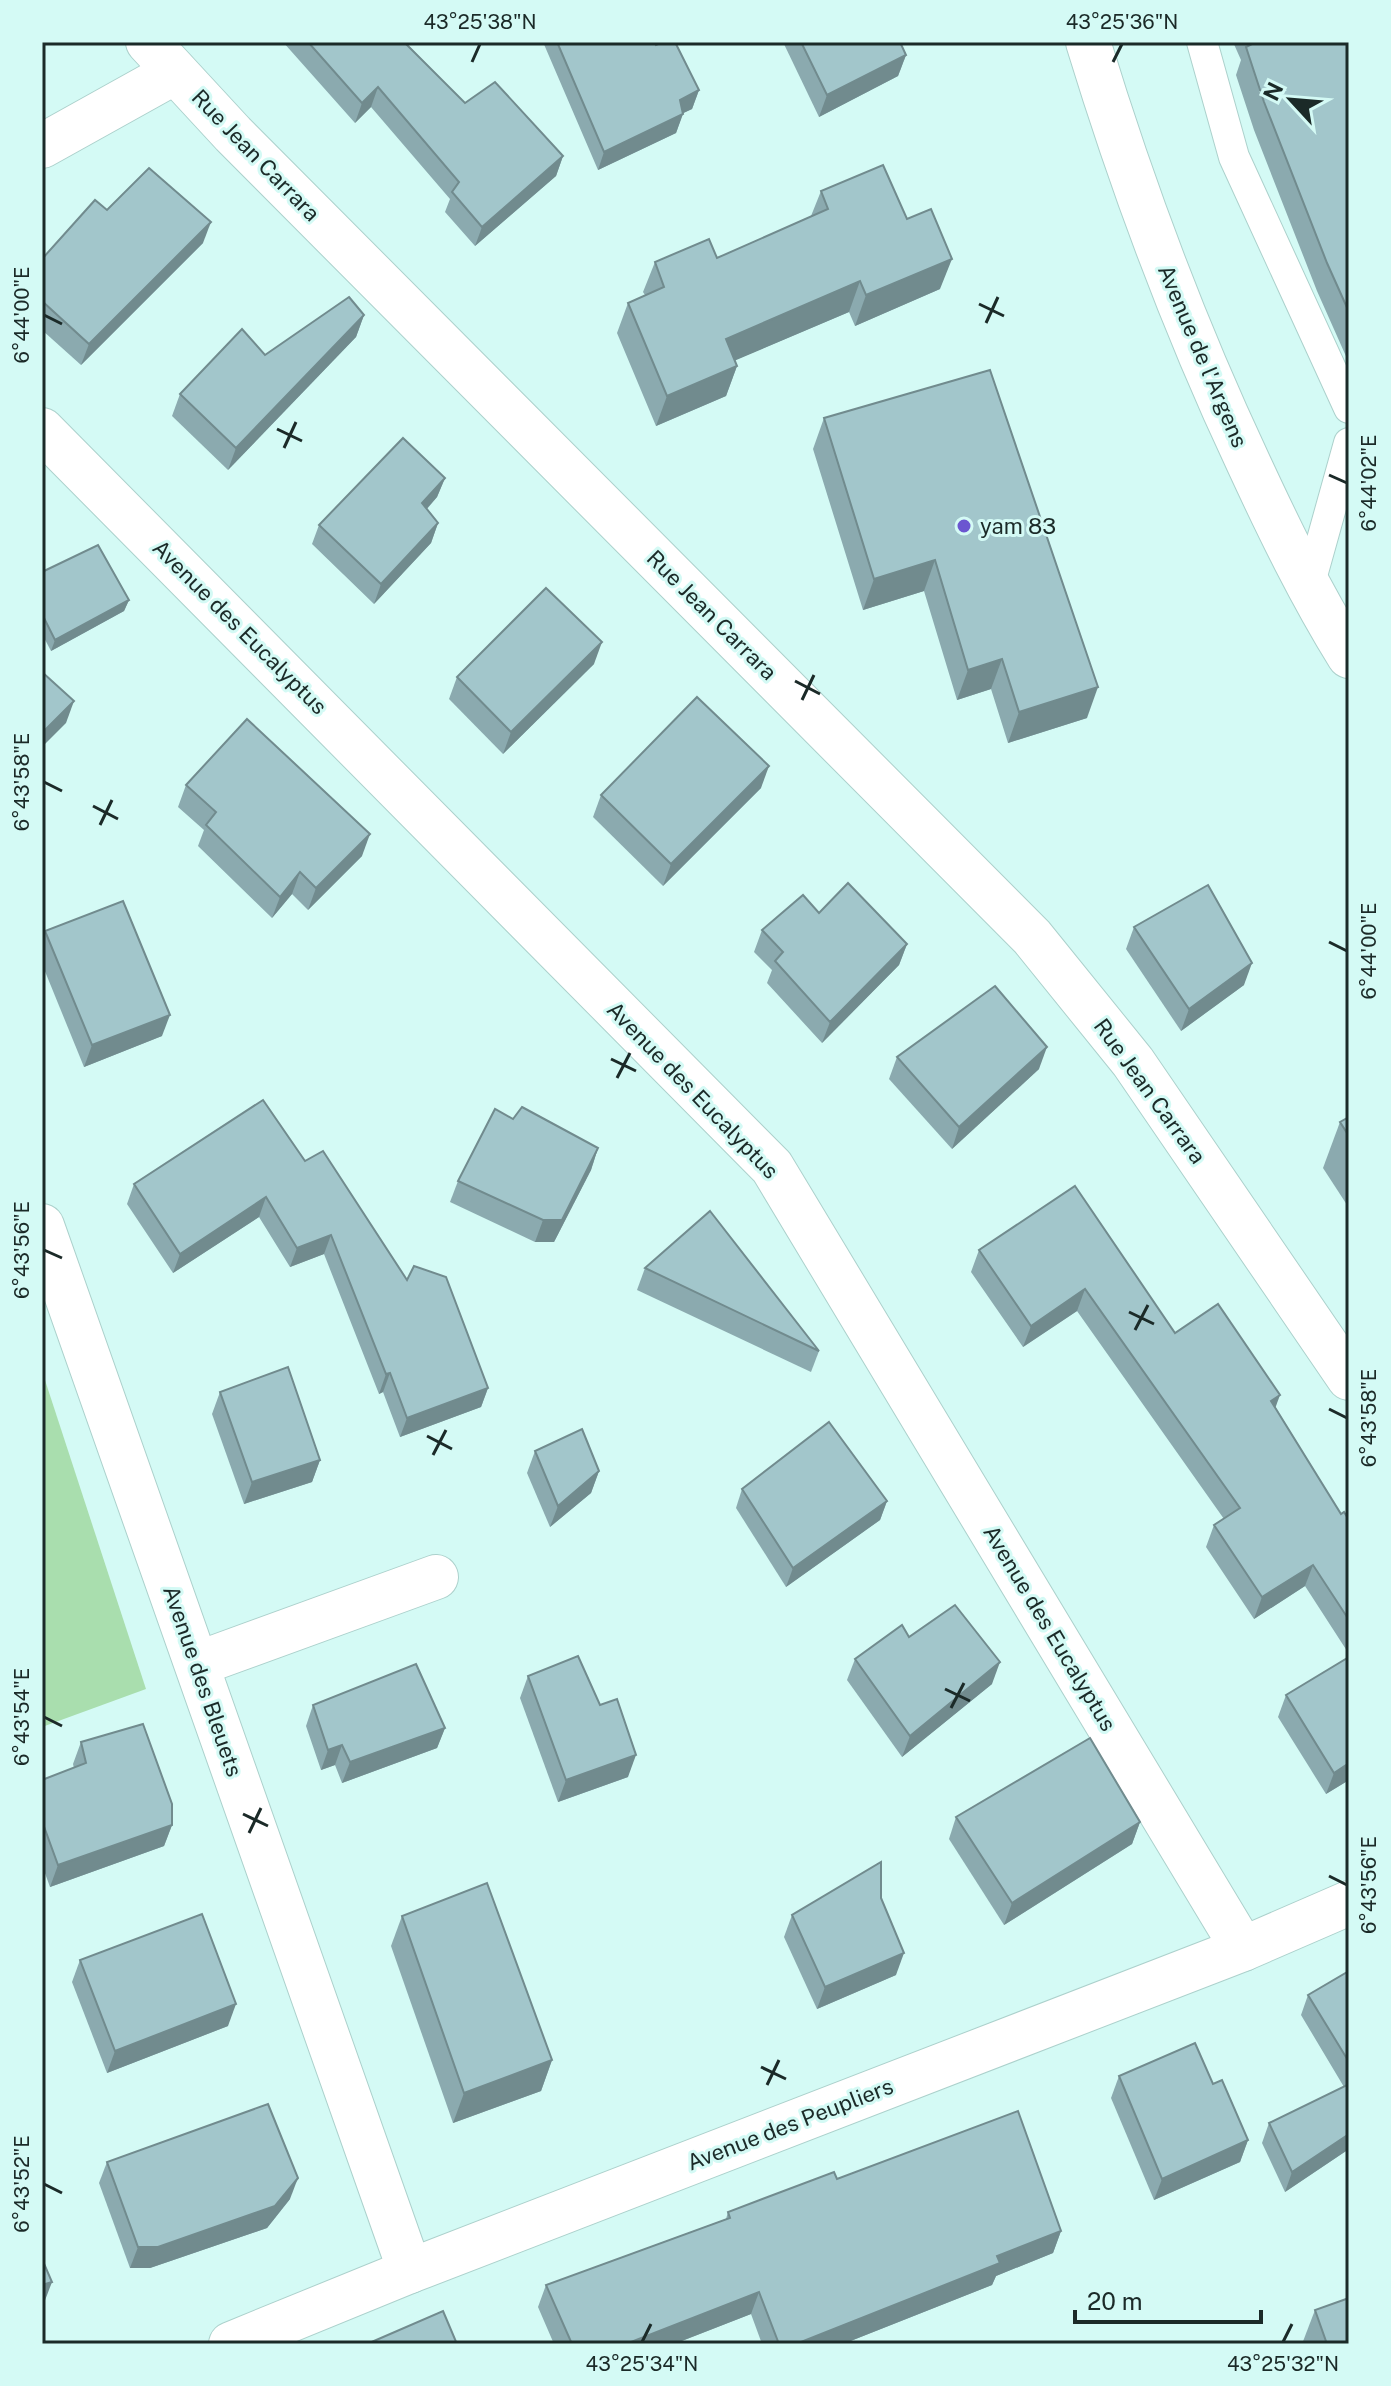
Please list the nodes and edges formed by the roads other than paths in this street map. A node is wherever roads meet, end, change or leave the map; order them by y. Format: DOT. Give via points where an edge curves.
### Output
graph roads {
  1 [pos="1088,42"];
  2 [pos="1202,42"];
  3 [pos="161,57"];
  4 [pos="42,146"];
  5 [pos="1349,408"];
  6 [pos="42,430"];
  7 [pos="1349,443"];
  8 [pos="1308,590"];
  9 [pos="1349,656"];
  10 [pos="42,1226"];
  11 [pos="1349,1378"];
  12 [pos="436,1577"];
  13 [pos="197,1664"];
  14 [pos="1349,1903"];
  15 [pos="1243,1949"];
  16 [pos="410,2271"];
  17 [pos="231,2344"];
  1 -- 8 [label="street, Avenue de l'Argens" via="1120,148 1199,356"];
  2 -- 5 [label="lane" via="1234,157"];
  3 -- 4 [label="street"];
  3 -- 11 [label="street, Rue Jean Carrara" via="1032,937 1133,1062"];
  6 -- 15 [label="street, Avenue des Eucalyptus" via="772,1167"];
  7 -- 8 [label="lane"];
  8 -- 9 [label="street, Avenue de l'Argens"];
  10 -- 13 [label="street, Avenue des Bleuets"];
  12 -- 13 [label="street"];
  13 -- 16 [label="street, Avenue des Bleuets"];
  14 -- 15 [label="street, Avenue des Peupliers"];
  15 -- 16 [label="street, Avenue des Peupliers"];
  16 -- 17 [label="street, Avenue des Peupliers"];
}
